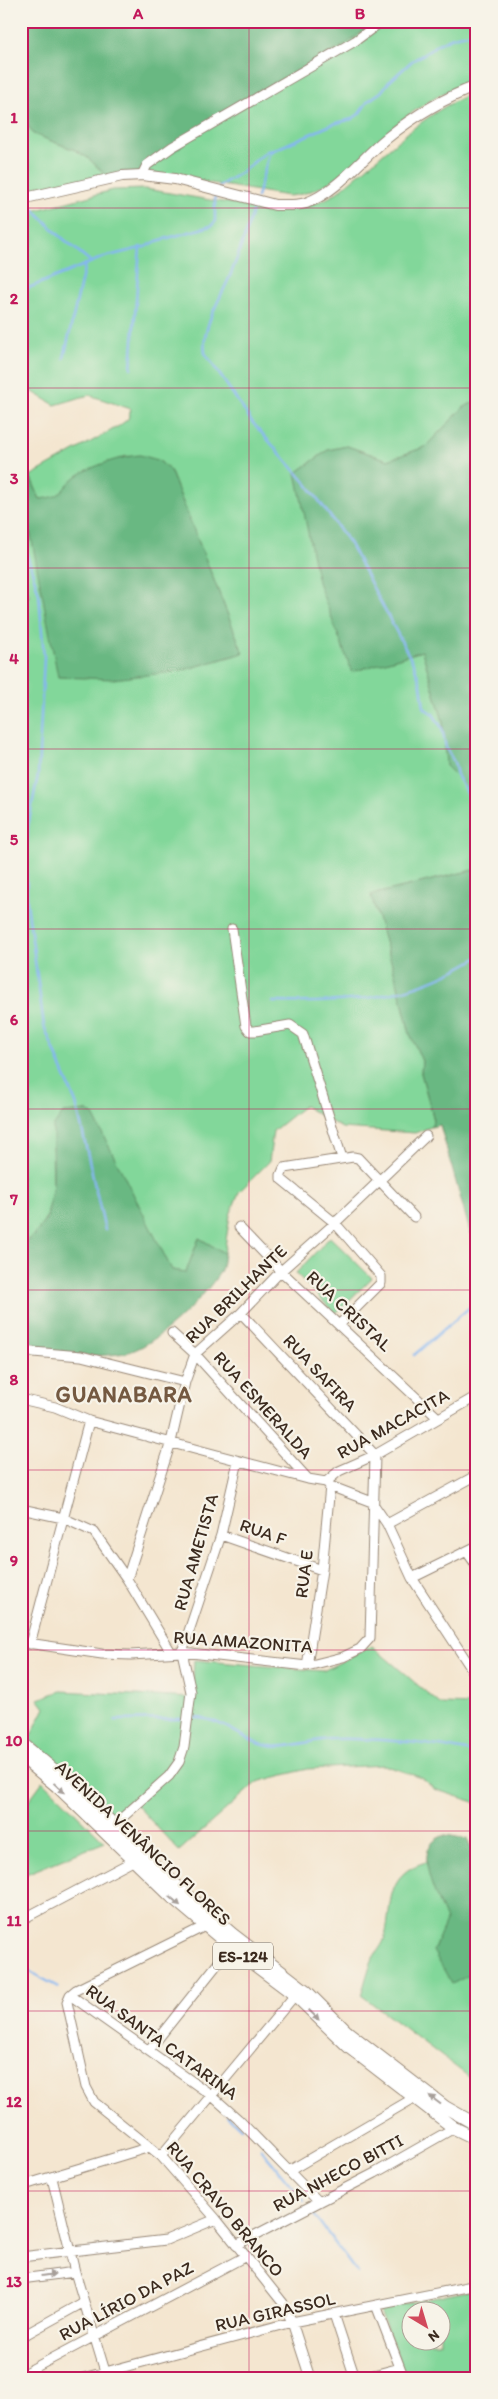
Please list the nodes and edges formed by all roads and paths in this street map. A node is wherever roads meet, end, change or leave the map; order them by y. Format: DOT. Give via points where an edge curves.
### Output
graph roads {
  1 [pos="382,21"];
  2 [pos="477,86"];
  3 [pos="142,175"];
  4 [pos="21,199"];
  5 [pos="232,929"];
  6 [pos="426,1136"];
  7 [pos="342,1158"];
  8 [pos="377,1180"];
  9 [pos="414,1217"];
  10 [pos="336,1223"];
  11 [pos="239,1227"];
  12 [pos="281,1271"];
  13 [pos="241,1313"];
  14 [pos="340,1324"];
  15 [pos="172,1333"];
  16 [pos="21,1351"];
  17 [pos="195,1354"];
  18 [pos="185,1382"];
  19 [pos="477,1396"];
  20 [pos="21,1398"];
  21 [pos="438,1418"];
  22 [pos="89,1421"];
  23 [pos="171,1442"];
  24 [pos="375,1455"];
  25 [pos="238,1461"];
  26 [pos="477,1475"];
  27 [pos="308,1480"];
  28 [pos="328,1484"];
  29 [pos="372,1502"];
  30 [pos="21,1509"];
  31 [pos="63,1518"];
  32 [pos="387,1524"];
  33 [pos="221,1535"];
  34 [pos="477,1546"];
  35 [pos="467,1552"];
  36 [pos="477,1566"];
  37 [pos="322,1570"];
  38 [pos="412,1578"];
  39 [pos="127,1579"];
  40 [pos="26,1643"];
  41 [pos="171,1652"];
  42 [pos="182,1652"];
  43 [pos="308,1666"];
  44 [pos="477,1678"];
  45 [pos="21,1743"];
  46 [pos="21,1756"];
  47 [pos="114,1825"];
  48 [pos="133,1861"];
  49 [pos="21,1920"];
  50 [pos="205,1926"];
  51 [pos="231,1947"];
  52 [pos="70,1995"];
  53 [pos="295,1995"];
  54 [pos="149,2050"];
  55 [pos="211,2095"];
  56 [pos="414,2098"];
  57 [pos="477,2126"];
  58 [pos="454,2128"];
  59 [pos="477,2139"];
  60 [pos="150,2147"];
  61 [pos="161,2156"];
  62 [pos="289,2171"];
  63 [pos="52,2178"];
  64 [pos="21,2186"];
  65 [pos="318,2201"];
  66 [pos="216,2218"];
  67 [pos="236,2245"];
  68 [pos="70,2251"];
  69 [pos="246,2256"];
  70 [pos="21,2257"];
  71 [pos="75,2272"];
  72 [pos="21,2279"];
  73 [pos="477,2285"];
  74 [pos="84,2302"];
  75 [pos="376,2305"];
  76 [pos="334,2314"];
  77 [pos="292,2322"];
  78 [pos="94,2336"];
  79 [pos="21,2337"];
  80 [pos="400,2368"];
  81 [pos="106,2374"];
  82 [pos="21,2375"];
  83 [pos="82,2378"];
  84 [pos="310,2378"];
  85 [pos="355,2378"];
  86 [pos="362,2378"];
  87 [pos="404,2378"];
  1 -- 3 [label="street" via="355,41 172,147 147,165"];
  2 -- 3 [label="street" via="452,96 411,120 348,174 306,203 292,206 265,202 175,179"];
  3 -- 4 [label="street" via="122,176"];
  5 -- 7 [label="street" via="246,1026 255,1031 290,1025 303,1034"];
  6 -- 8 [label="street, RUA BRILHANTE"];
  7 -- 8 [label="street" via="358,1158"];
  7 -- 10 [label="street" via="284,1168 282,1172 282,1179"];
  8 -- 9 [label="street"];
  8 -- 10 [label="street, RUA BRILHANTE"];
  10 -- 12 [label="street, RUA BRILHANTE"];
  10 -- 14 [label="street" via="379,1273 381,1283"];
  11 -- 12 [label="street, RUA CRISTAL"];
  12 -- 13 [label="street, RUA BRILHANTE"];
  12 -- 14 [label="street, RUA CRISTAL"];
  13 -- 17 [label="street, RUA BRILHANTE"];
  13 -- 24 [label="street, RUA SAFIRA"];
  14 -- 21 [label="street, RUA CRISTAL"];
  15 -- 17 [label="street, RUA ESMERALDA"];
  16 -- 18 [label="street" via="81,1356"];
  17 -- 18 [label="street, RUA BRILHANTE"];
  17 -- 27 [label="street, RUA ESMERALDA"];
  18 -- 23 [label="street, RUA BRILHANTE"];
  19 -- 21 [label="street, RUA MACACITA"];
  20 -- 22 [label="street" via="56,1407"];
  21 -- 24 [label="street, RUA MACACITA"];
  22 -- 23 [label="street"];
  22 -- 31 [label="street"];
  23 -- 25 [label="street"];
  23 -- 39 [label="street, RUA BRILHANTE"];
  24 -- 28 [label="street, RUA MACACITA" via="339,1472"];
  24 -- 29 [label="street"];
  25 -- 27 [label="street"];
  25 -- 33 [label="street, RUA AMETISTA"];
  26 -- 32 [label="street"];
  27 -- 28 [label="street"];
  28 -- 29 [label="street"];
  28 -- 37 [label="street, RUA E"];
  29 -- 32 [label="street"];
  29 -- 43 [label="street, RUA AMAZONITA" via="370,1638 360,1649 343,1657"];
  30 -- 31 [label="street"];
  31 -- 39 [label="street" via="94,1532"];
  31 -- 40 [label="street"];
  32 -- 38 [label="street"];
  33 -- 37 [label="street, RUA F"];
  33 -- 42 [label="street, RUA AMETISTA"];
  34 -- 35 [label="street"];
  35 -- 36 [label="street"];
  35 -- 38 [label="street"];
  37 -- 43 [label="street, RUA E"];
  38 -- 44 [label="street"];
  39 -- 41 [label="street"];
  40 -- 41 [label="street, RUA AMAZONITA" via="102,1654"];
  41 -- 42 [label="street, RUA AMAZONITA"];
  42 -- 43 [label="street, RUA AMAZONITA"];
  42 -- 47 [label="street" via="191,1692 187,1734 179,1762 152,1793"];
  45 -- 47 [label="main road, AVENIDA VENÂNCIO FLORES / ES-124"];
  46 -- 48 [label="main road, AVENIDA VENÂNCIO FLORES / ES-124, one-way" via="57,1786"];
  57 -- 47 [label="main road, AVENIDA VENÂNCIO FLORES / ES-124, one-way" via="445,2107 346,2031 306,1991 161,1873"];
  48 -- 49 [label="street"];
  48 -- 50 [label="main road, AVENIDA VENÂNCIO FLORES / ES-124, one-way"];
  50 -- 51 [label="main road, AVENIDA VENÂNCIO FLORES / ES-124"];
  50 -- 52 [label="street"];
  51 -- 53 [label="main road, AVENIDA VENÂNCIO FLORES / ES-124"];
  51 -- 54 [label="street"];
  52 -- 54 [label="street, RUA SANTA CATARINA"];
  52 -- 60 [label="street, RUA CRAVO BRANCO" via="67,2002 86,2087 94,2102"];
  53 -- 55 [label="street"];
  53 -- 56 [label="main road, AVENIDA VENÂNCIO FLORES / ES-124, one-way" via="340,2040"];
  54 -- 55 [label="street, RUA SANTA CATARINA"];
  55 -- 61 [label="street"];
  55 -- 62 [label="street, RUA SANTA CATARINA"];
  56 -- 58 [label="main road, AVENIDA VENÂNCIO FLORES / ES-124"];
  56 -- 62 [label="street"];
  58 -- 59 [label="main road, AVENIDA VENÂNCIO FLORES / ES-124"];
  58 -- 65 [label="street, RUA NHECO BITTI"];
  60 -- 61 [label="street, RUA CRAVO BRANCO"];
  60 -- 63 [label="street"];
  61 -- 66 [label="street, RUA CRAVO BRANCO"];
  62 -- 65 [label="street, RUA SANTA CATARINA"];
  63 -- 64 [label="street"];
  63 -- 68 [label="street"];
  65 -- 67 [label="street, RUA NHECO BITTI"];
  66 -- 67 [label="street, RUA CRAVO BRANCO"];
  66 -- 68 [label="street" via="166,2240"];
  67 -- 69 [label="street, RUA CRAVO BRANCO"];
  68 -- 70 [label="street"];
  68 -- 71 [label="street"];
  69 -- 77 [label="street, RUA CRAVO BRANCO" via="283,2303"];
  69 -- 78 [label="street, RUA LÍRIO DA PAZ"];
  72 -- 71 [label="street, one-way"];
  71 -- 74 [label="street"];
  73 -- 75 [label="street, RUA GIRASSOL"];
  74 -- 78 [label="street"];
  74 -- 79 [label="street"];
  75 -- 76 [label="street, RUA GIRASSOL"];
  75 -- 80 [label="street"];
  76 -- 77 [label="street, RUA GIRASSOL"];
  76 -- 85 [label="street"];
  77 -- 81 [label="street, RUA GIRASSOL"];
  77 -- 84 [label="street, RUA CRAVO BRANCO"];
  78 -- 81 [label="street"];
  78 -- 82 [label="street, RUA LÍRIO DA PAZ"];
  80 -- 86 [label="street"];
  80 -- 87 [label="street"];
  81 -- 83 [label="street, RUA GIRASSOL"];
}
